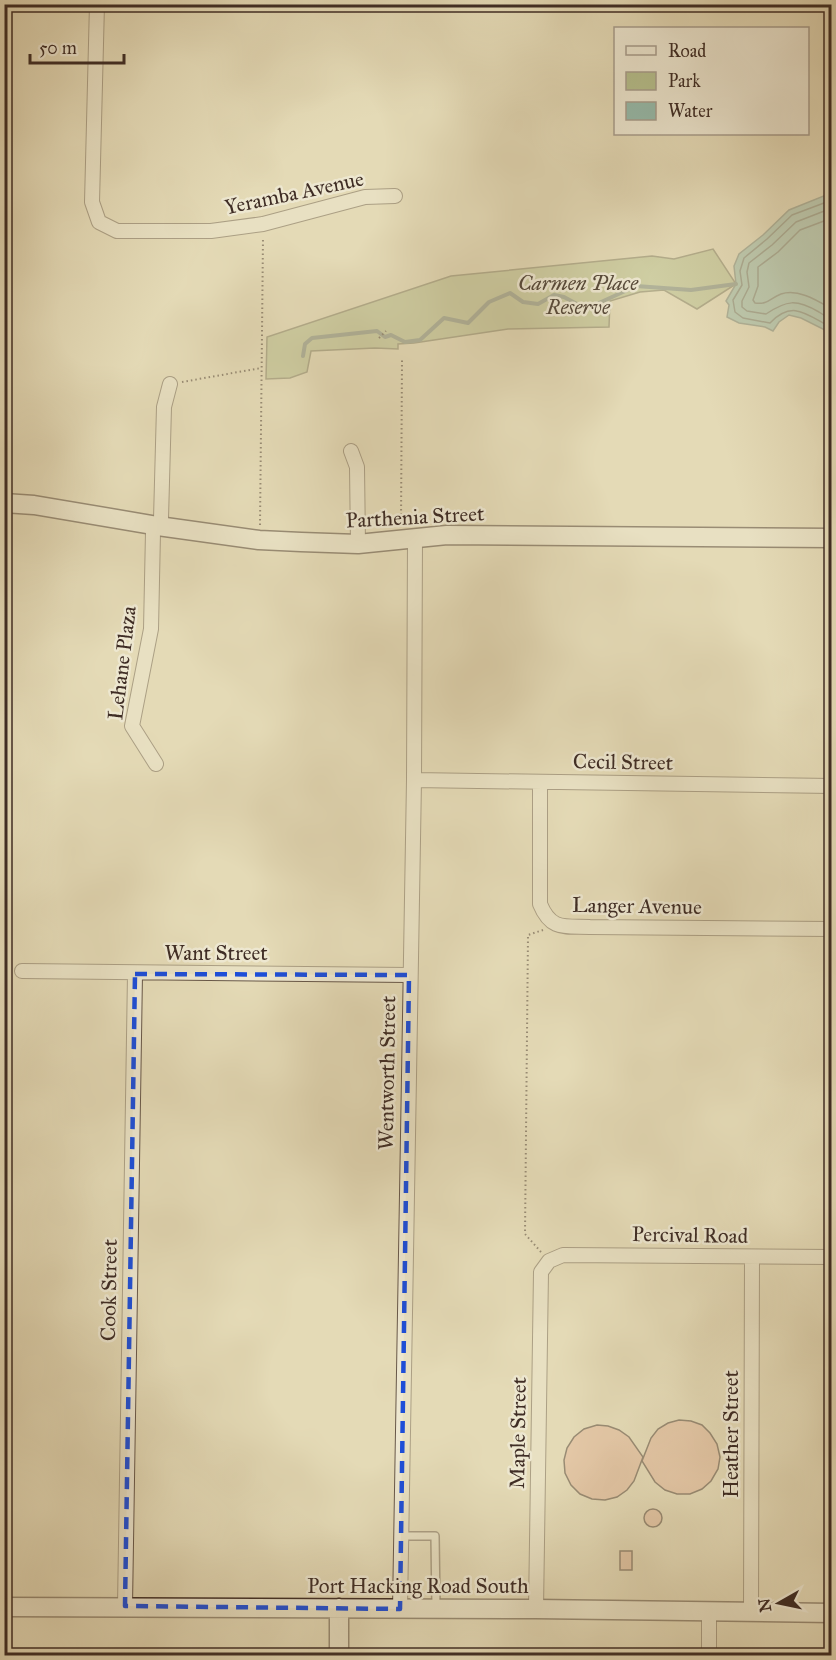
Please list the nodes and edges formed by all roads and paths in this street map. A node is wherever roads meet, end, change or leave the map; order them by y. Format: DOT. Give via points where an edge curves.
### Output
graph roads {
  1 [pos="97,4"];
  2 [pos="395,196"];
  3 [pos="263,224"];
  4 [pos="386,331"];
  5 [pos="379,338"];
  6 [pos="402,360"];
  7 [pos="261,368"];
  8 [pos="170,384"];
  9 [pos="351,451"];
  10 [pos="4,503"];
  11 [pos="158,526"];
  12 [pos="408,538"];
  13 [pos="831,538"];
  14 [pos="259,540"];
  15 [pos="358,544"];
  16 [pos="156,764"];
  17 [pos="414,780"];
  18 [pos="540,782"];
  19 [pos="831,786"];
  20 [pos="558,925"];
  21 [pos="831,929"];
  22 [pos="22,971"];
  23 [pos="135,974"];
  24 [pos="410,975"];
  25 [pos="752,1257"];
  26 [pos="831,1257"];
  27 [pos="549,1261"];
  28 [pos="401,1536"];
  29 [pos="125,1606"];
  30 [pos="4,1607"];
  31 [pos="339,1608"];
  32 [pos="400,1609"];
  33 [pos="536,1609"];
  34 [pos="436,1610"];
  35 [pos="709,1612"];
  36 [pos="751,1612"];
  37 [pos="831,1613"];
  38 [pos="339,1656"];
  39 [pos="709,1656"];
  1 -- 3 [label="street, Yeramba Avenue" via="93,202 99,222 117,231 211,231"];
  2 -- 3 [label="street, Yeramba Avenue" via="365,197"];
  3 -- 7 [label="path"];
  4 -- 5 [label="path"];
  6 -- 12 [label="path"];
  7 -- 8 [label="path"];
  7 -- 14 [label="path"];
  8 -- 11 [label="street, Lehane Plaza" via="164,407"];
  9 -- 15 [label="street" via="357,467"];
  10 -- 11 [label="street, Parthenia Street"];
  11 -- 14 [label="street, Parthenia Street"];
  11 -- 16 [label="street, Lehane Plaza" via="153,532 151,629 132,726"];
  12 -- 13 [label="street, Parthenia Street"];
  12 -- 15 [label="street, Parthenia Street"];
  12 -- 17 [label="street, Wentworth Street"];
  14 -- 15 [label="street, Parthenia Street"];
  17 -- 18 [label="street, Cecil Street"];
  17 -- 24 [label="street, Wentworth Street"];
  18 -- 19 [label="street, Cecil Street"];
  18 -- 20 [label="street, Langer Avenue" via="540,904 545,918"];
  20 -- 21 [label="street, Langer Avenue"];
  20 -- 27 [label="path" via="528,935 525,1234"];
  22 -- 23 [label="street, Want Street"];
  23 -- 24 [label="street, Want Street"];
  23 -- 29 [label="street, Cook Street"];
  24 -- 28 [label="street, Wentworth Street"];
  25 -- 26 [label="street, Percival Road"];
  25 -- 27 [label="street, Percival Road" via="562,1255"];
  25 -- 36 [label="street, Heather Street"];
  27 -- 33 [label="street, Maple Street" via="541,1272"];
  28 -- 32 [label="street, Wentworth Street"];
  28 -- 34 [label="lane" via="435,1536"];
  29 -- 30 [label="street, Port Hacking Road South"];
  29 -- 31 [label="street, Port Hacking Road South"];
  31 -- 32 [label="street, Port Hacking Road South"];
  31 -- 38 [label="street"];
  32 -- 34 [label="street, Port Hacking Road South"];
  33 -- 34 [label="street, Port Hacking Road South"];
  33 -- 35 [label="street, Port Hacking Road South"];
  35 -- 36 [label="street, Port Hacking Road South"];
  35 -- 39 [label="street"];
  36 -- 37 [label="street, Port Hacking Road South"];
}
